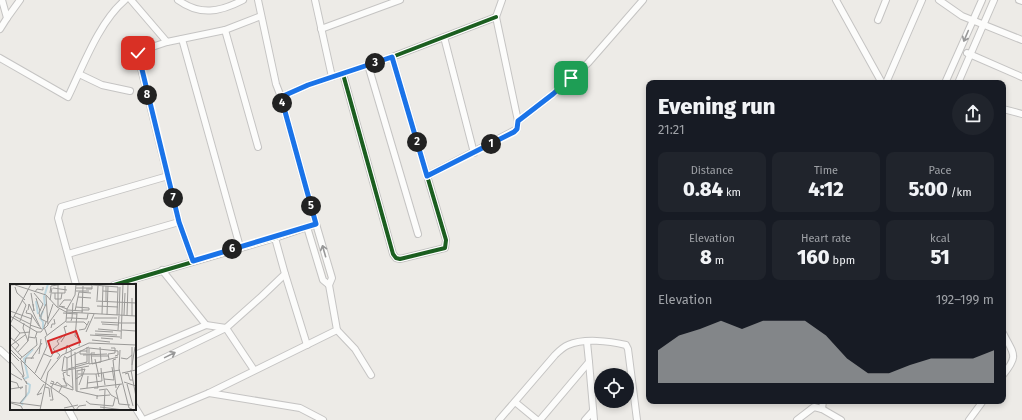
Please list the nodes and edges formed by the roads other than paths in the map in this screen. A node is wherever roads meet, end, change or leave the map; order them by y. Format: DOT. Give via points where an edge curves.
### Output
graph roads {
  1 [pos="2,0"];
  2 [pos="20,0"];
  3 [pos="125,0"];
  4 [pos="131,0"];
  5 [pos="178,0"];
  6 [pos="243,0"];
  7 [pos="258,0"];
  8 [pos="314,0"];
  9 [pos="400,0"];
  10 [pos="502,0"];
  11 [pos="643,0"];
  12 [pos="836,0"];
  13 [pos="886,0"];
  14 [pos="922,0"];
  15 [pos="939,0"];
  16 [pos="982,0"];
  17 [pos="994,0"];
  18 [pos="1019,0"];
  19 [pos="1022,1"];
  20 [pos="260,16"];
  21 [pos="496,17"];
  22 [pos="8,18"];
  23 [pos="973,19"];
  24 [pos="878,20"];
  25 [pos="983,24"];
  26 [pos="0,29"];
  27 [pos="321,29"];
  28 [pos="225,30"];
  29 [pos="444,37"];
  30 [pos="182,40"];
  31 [pos="1022,40"];
  32 [pos="167,42"];
  33 [pos="960,50"];
  34 [pos="969,54"];
  35 [pos="392,57"];
  36 [pos="0,58"];
  37 [pos="368,65"];
  38 [pos="79,74"];
  39 [pos="343,74"];
  40 [pos="332,77"];
  41 [pos="1022,77"];
  42 [pos="880,80"];
  43 [pos="887,80"];
  44 [pos="946,80"];
  45 [pos="959,80"];
  46 [pos="130,91"];
  47 [pos="281,97"];
  48 [pos="1006,110"];
  49 [pos="1022,114"];
  50 [pos="518,121"];
  51 [pos="258,147"];
  52 [pos="474,153"];
  53 [pos="168,176"];
  54 [pos="427,176"];
  55 [pos="179,222"];
  56 [pos="316,224"];
  57 [pos="307,227"];
  58 [pos="418,234"];
  59 [pos="275,238"];
  60 [pos="240,247"];
  61 [pos="68,254"];
  62 [pos="193,261"];
  63 [pos="162,270"];
  64 [pos="285,274"];
  65 [pos="76,284"];
  66 [pos="117,284"];
  67 [pos="328,285"];
  68 [pos="206,324"];
  69 [pos="226,328"];
  70 [pos="337,330"];
  71 [pos="1006,339"];
  72 [pos="587,342"];
  73 [pos="307,345"];
  74 [pos="0,350"];
  75 [pos="136,355"];
  76 [pos="10,359"];
  77 [pos="589,362"];
  78 [pos="254,370"];
  79 [pos="1006,371"];
  80 [pos="136,372"];
  81 [pos="371,375"];
  82 [pos="209,393"];
  83 [pos="515,402"];
  84 [pos="823,404"];
  85 [pos="981,404"];
  86 [pos="136,408"];
  87 [pos="69,410"];
  88 [pos="822,410"];
  89 [pos="593,411"];
  90 [pos="74,420"];
  91 [pos="144,420"];
  92 [pos="323,420"];
  93 [pos="499,420"];
  94 [pos="538,420"];
  95 [pos="585,420"];
  96 [pos="594,420"];
  97 [pos="637,420"];
  98 [pos="797,420"];
  99 [pos="841,420"];
  100 [pos="969,420"];
  1 -- 22 [label="street"];
  2 -- 22 [label="street"];
  3 -- 38 [label="street" via="107,21"];
  4 -- 32 [label="street"];
  5 -- 6 [label="street" via="203,11 225,8"];
  7 -- 20 [label="street"];
  8 -- 27 [label="street"];
  9 -- 27 [label="street"];
  10 -- 21 [label="street"];
  11 -- 50 [label="street" via="588,63"];
  12 -- 42 [label="street"];
  13 -- 24 [label="street"];
  14 -- 43 [label="street"];
  15 -- 23 [label="street" via="962,16"];
  16 -- 23 [label="street"];
  17 -- 25 [label="street"];
  18 -- 19 [label="street"];
  20 -- 28 [label="street"];
  20 -- 47 [label="street"];
  21 -- 29 [label="street"];
  21 -- 50 [label="street"];
  22 -- 26 [label="street"];
  23 -- 25 [label="street"];
  23 -- 33 [label="street, one-way"];
  25 -- 31 [label="street"];
  25 -- 34 [label="street"];
  27 -- 40 [label="street"];
  28 -- 30 [label="street"];
  28 -- 51 [label="street"];
  29 -- 35 [label="street"];
  29 -- 52 [label="street"];
  30 -- 32 [label="street"];
  30 -- 60 [label="street"];
  32 -- 53 [label="street" via="140,51 138,56"];
  33 -- 34 [label="street"];
  33 -- 44 [label="street"];
  34 -- 41 [label="street"];
  34 -- 45 [label="street"];
  35 -- 37 [label="street"];
  35 -- 54 [label="street"];
  36 -- 38 [label="street" via="68,97"];
  37 -- 39 [label="street"];
  37 -- 58 [label="street"];
  38 -- 46 [label="street" via="102,84"];
  39 -- 40 [label="street"];
  39 -- 54 [label="street" via="396,258 445,248 447,244"];
  40 -- 47 [label="street"];
  47 -- 56 [label="street"];
  48 -- 49 [label="street"];
  50 -- 52 [label="street" via="514,132"];
  52 -- 54 [label="street"];
  53 -- 55 [label="street"];
  53 -- 61 [label="street" via="61,207 58,218"];
  55 -- 61 [label="street"];
  55 -- 62 [label="street"];
  56 -- 57 [label="street"];
  67 -- 56 [label="street, one-way" via="332,278"];
  57 -- 59 [label="street"];
  57 -- 67 [label="street" via="323,280"];
  59 -- 60 [label="street"];
  59 -- 64 [label="street"];
  60 -- 62 [label="street"];
  61 -- 65 [label="street"];
  62 -- 63 [label="street"];
  63 -- 66 [label="street"];
  63 -- 68 [label="street"];
  64 -- 69 [label="street"];
  64 -- 73 [label="street"];
  67 -- 70 [label="street"];
  68 -- 69 [label="street"];
  68 -- 75 [label="street"];
  69 -- 78 [label="street"];
  80 -- 69 [label="street, one-way"];
  70 -- 73 [label="street"];
  70 -- 81 [label="street" via="355,349"];
  71 -- 79 [label="street" via="1014,356 1014,361"];
  72 -- 77 [label="street"];
  72 -- 83 [label="street" via="566,346 555,355"];
  72 -- 97 [label="street" via="626,345"];
  73 -- 78 [label="street"];
  74 -- 76 [label="street"];
  77 -- 89 [label="street"];
  77 -- 94 [label="street"];
  78 -- 82 [label="street"];
  82 -- 91 [label="street"];
  82 -- 92 [label="street" via="300,408"];
  83 -- 93 [label="street"];
  83 -- 94 [label="street"];
  84 -- 88 [label="street"];
  85 -- 100 [label="street"];
  86 -- 91 [label="street"];
  87 -- 90 [label="street"];
  88 -- 98 [label="street" via="814,407"];
  88 -- 99 [label="street"];
  89 -- 95 [label="street"];
  89 -- 96 [label="street"];
}
